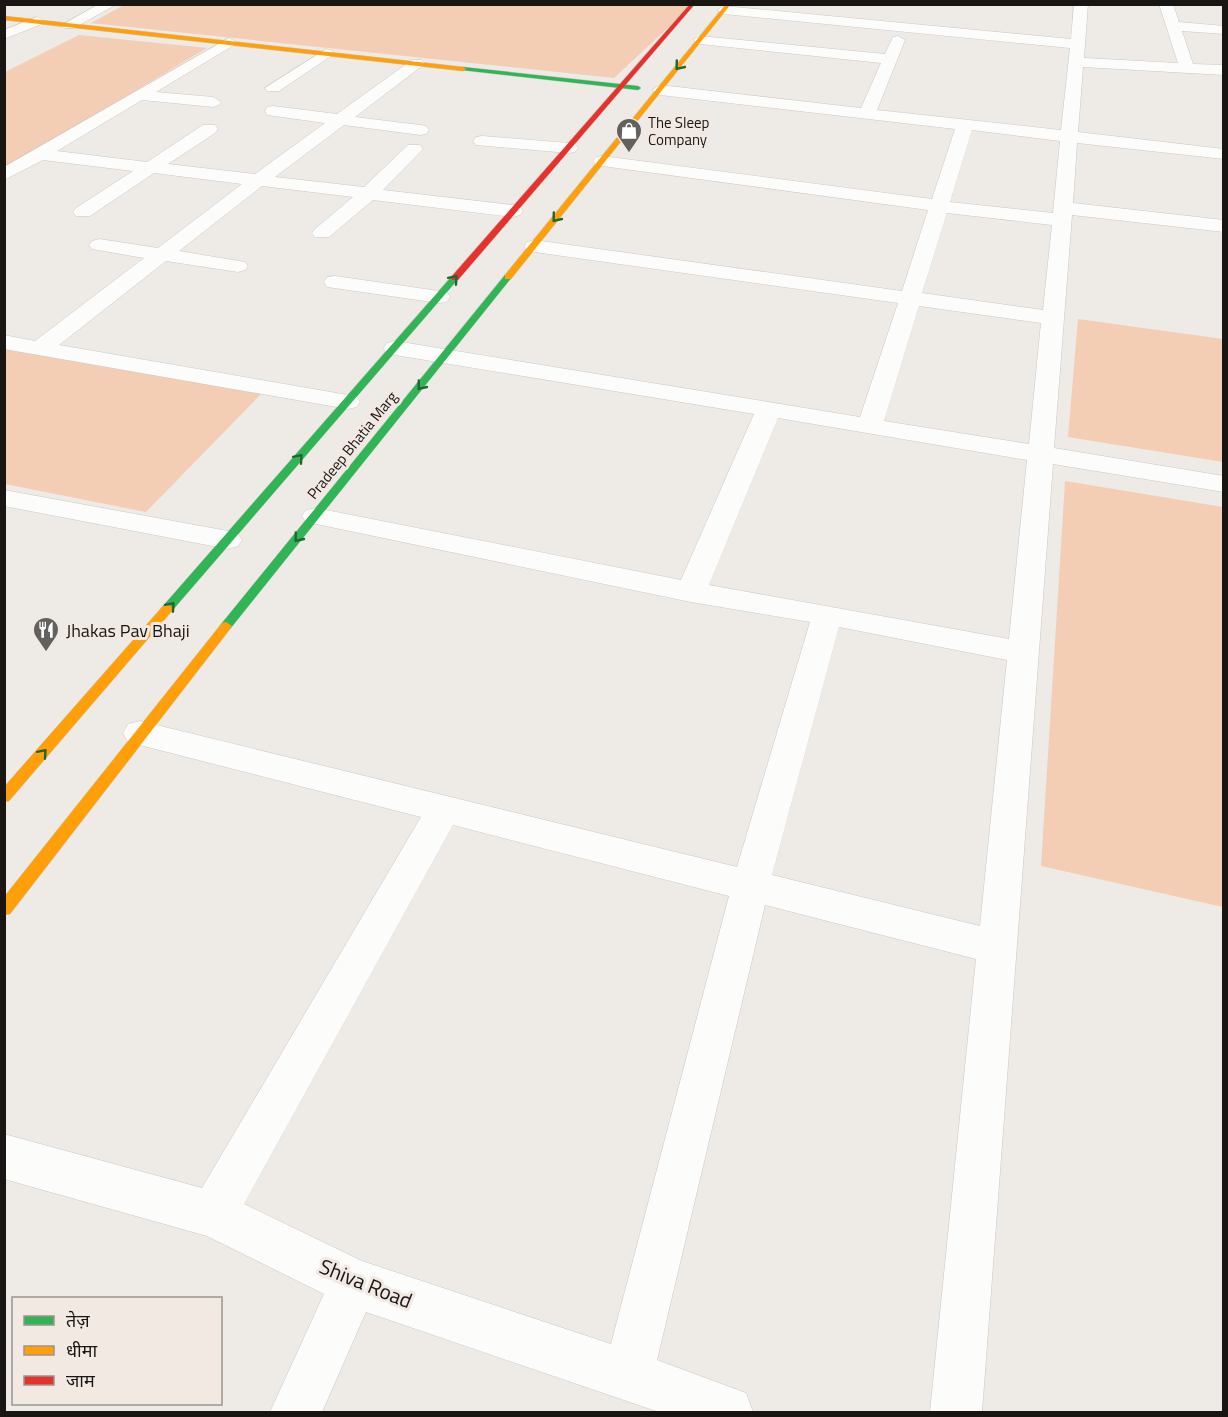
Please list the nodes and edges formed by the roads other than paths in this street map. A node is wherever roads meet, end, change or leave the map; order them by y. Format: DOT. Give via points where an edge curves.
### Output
graph roads {
  1 [pos="111,4"];
  2 [pos="693,4"];
  3 [pos="1081,4"];
  4 [pos="1166,4"];
  5 [pos="727,7"];
  6 [pos="910,12"];
  7 [pos="4,18"];
  8 [pos="37,21"];
  9 [pos="69,25"];
  10 [pos="1173,26"];
  11 [pos="903,27"];
  12 [pos="1224,30"];
  13 [pos="4,35"];
  14 [pos="700,40"];
  15 [pos="229,42"];
  16 [pos="1077,52"];
  17 [pos="326,53"];
  18 [pos="890,59"];
  19 [pos="417,63"];
  20 [pos="1187,68"];
  21 [pos="1224,70"];
  22 [pos="622,86"];
  23 [pos="273,88"];
  24 [pos="660,90"];
  25 [pos="140,95"];
  26 [pos="213,102"];
  27 [pos="273,111"];
  28 [pos="867,113"];
  29 [pos="343,120"];
  30 [pos="965,124"];
  31 [pos="209,129"];
  32 [pos="420,130"];
  33 [pos="1069,136"];
  34 [pos="482,141"];
  35 [pos="568,148"];
  36 [pos="414,149"];
  37 [pos="40,154"];
  38 [pos="1224,154"];
  39 [pos="602,161"];
  40 [pos="150,168"];
  41 [pos="4,176"];
  42 [pos="259,180"];
  43 [pos="368,194"];
  44 [pos="939,206"];
  45 [pos="513,211"];
  46 [pos="83,212"];
  47 [pos="1062,214"];
  48 [pos="1224,226"];
  49 [pos="322,233"];
  50 [pos="99,245"];
  51 [pos="534,246"];
  52 [pos="163,254"];
  53 [pos="238,266"];
  54 [pos="335,282"];
  55 [pos="439,297"];
  56 [pos="911,298"];
  57 [pos="1053,318"];
  58 [pos="4,342"];
  59 [pos="40,348"];
  60 [pos="395,348"];
  61 [pos="445,356"];
  62 [pos="348,402"];
  63 [pos="769,409"];
  64 [pos="870,426"];
  65 [pos="1040,454"];
  66 [pos="1224,484"];
  67 [pos="4,498"];
  68 [pos="316,516"];
  69 [pos="228,540"];
  70 [pos="691,592"];
  71 [pos="827,615"];
  72 [pos="1022,652"];
  73 [pos="140,734"];
  74 [pos="4,797"];
  75 [pos="444,809"];
  76 [pos="750,887"];
  77 [pos="4,909"];
  78 [pos="996,947"];
  79 [pos="4,1156"];
  80 [pos="213,1214"];
  81 [pos="354,1282"];
  82 [pos="628,1375"];
  83 [pos="296,1413"];
  84 [pos="727,1413"];
  85 [pos="956,1413"];
  1 -- 9 [label="street"];
  2 -- 22 [label="street, Pradeep Bhatia Marg"];
  3 -- 16 [label="street"];
  4 -- 10 [label="street"];
  5 -- 11 [label="street"];
  5 -- 14 [label="street, Pradeep Bhatia Marg"];
  6 -- 11 [label="street"];
  7 -- 8 [label="street"];
  8 -- 9 [label="street"];
  8 -- 13 [label="street"];
  9 -- 15 [label="street"];
  10 -- 12 [label="street"];
  10 -- 20 [label="street"];
  11 -- 16 [label="street"];
  11 -- 18 [label="street"];
  14 -- 18 [label="street"];
  14 -- 24 [label="street, Pradeep Bhatia Marg, one-way"];
  15 -- 17 [label="street"];
  15 -- 25 [label="street"];
  16 -- 20 [label="street"];
  16 -- 33 [label="street"];
  17 -- 19 [label="street"];
  17 -- 23 [label="street"];
  18 -- 28 [label="street"];
  19 -- 22 [label="street"];
  19 -- 29 [label="street"];
  20 -- 21 [label="street"];
  22 -- 24 [label="street"];
  22 -- 35 [label="street, Pradeep Bhatia Marg"];
  24 -- 28 [label="street"];
  24 -- 39 [label="street, Pradeep Bhatia Marg"];
  25 -- 26 [label="street"];
  25 -- 37 [label="street"];
  27 -- 29 [label="street"];
  28 -- 30 [label="street"];
  29 -- 32 [label="street"];
  29 -- 42 [label="street"];
  30 -- 33 [label="street"];
  30 -- 44 [label="street"];
  31 -- 40 [label="street"];
  33 -- 38 [label="street"];
  33 -- 47 [label="street"];
  34 -- 35 [label="street"];
  35 -- 45 [label="street, Pradeep Bhatia Marg"];
  36 -- 43 [label="street"];
  37 -- 40 [label="street"];
  37 -- 41 [label="street"];
  39 -- 44 [label="street"];
  39 -- 51 [label="street, Pradeep Bhatia Marg, one-way"];
  40 -- 42 [label="street"];
  40 -- 46 [label="street"];
  42 -- 43 [label="street"];
  42 -- 52 [label="street"];
  43 -- 45 [label="street"];
  43 -- 49 [label="street"];
  44 -- 47 [label="street"];
  44 -- 56 [label="street"];
  55 -- 45 [label="street, Pradeep Bhatia Marg, one-way"];
  47 -- 48 [label="street"];
  47 -- 57 [label="street"];
  50 -- 52 [label="street"];
  51 -- 56 [label="street"];
  51 -- 61 [label="street, Pradeep Bhatia Marg"];
  52 -- 53 [label="street"];
  52 -- 59 [label="street"];
  54 -- 55 [label="street"];
  55 -- 60 [label="street, Pradeep Bhatia Marg"];
  56 -- 57 [label="street"];
  56 -- 64 [label="street"];
  57 -- 65 [label="street"];
  58 -- 59 [label="street"];
  59 -- 62 [label="street"];
  60 -- 61 [label="street"];
  60 -- 62 [label="street, Pradeep Bhatia Marg"];
  61 -- 63 [label="street"];
  61 -- 68 [label="street, Pradeep Bhatia Marg, one-way"];
  69 -- 62 [label="street, Pradeep Bhatia Marg, one-way"];
  63 -- 64 [label="street"];
  63 -- 70 [label="street"];
  64 -- 65 [label="street"];
  65 -- 66 [label="street"];
  65 -- 72 [label="street"];
  67 -- 69 [label="street"];
  68 -- 70 [label="street"];
  68 -- 73 [label="street, Pradeep Bhatia Marg, one-way"];
  74 -- 69 [label="street, Pradeep Bhatia Marg, one-way"];
  70 -- 71 [label="street"];
  71 -- 72 [label="street"];
  71 -- 76 [label="street"];
  72 -- 78 [label="street"];
  73 -- 75 [label="street"];
  73 -- 77 [label="street, Pradeep Bhatia Marg"];
  75 -- 76 [label="street"];
  75 -- 80 [label="street"];
  76 -- 78 [label="street"];
  76 -- 82 [label="street"];
  78 -- 85 [label="street"];
  79 -- 80 [label="street, Shiva Road"];
  80 -- 81 [label="street, Shiva Road"];
  81 -- 82 [label="street, Shiva Road"];
  81 -- 83 [label="street"];
  82 -- 84 [label="street, Shiva Road"];
}
